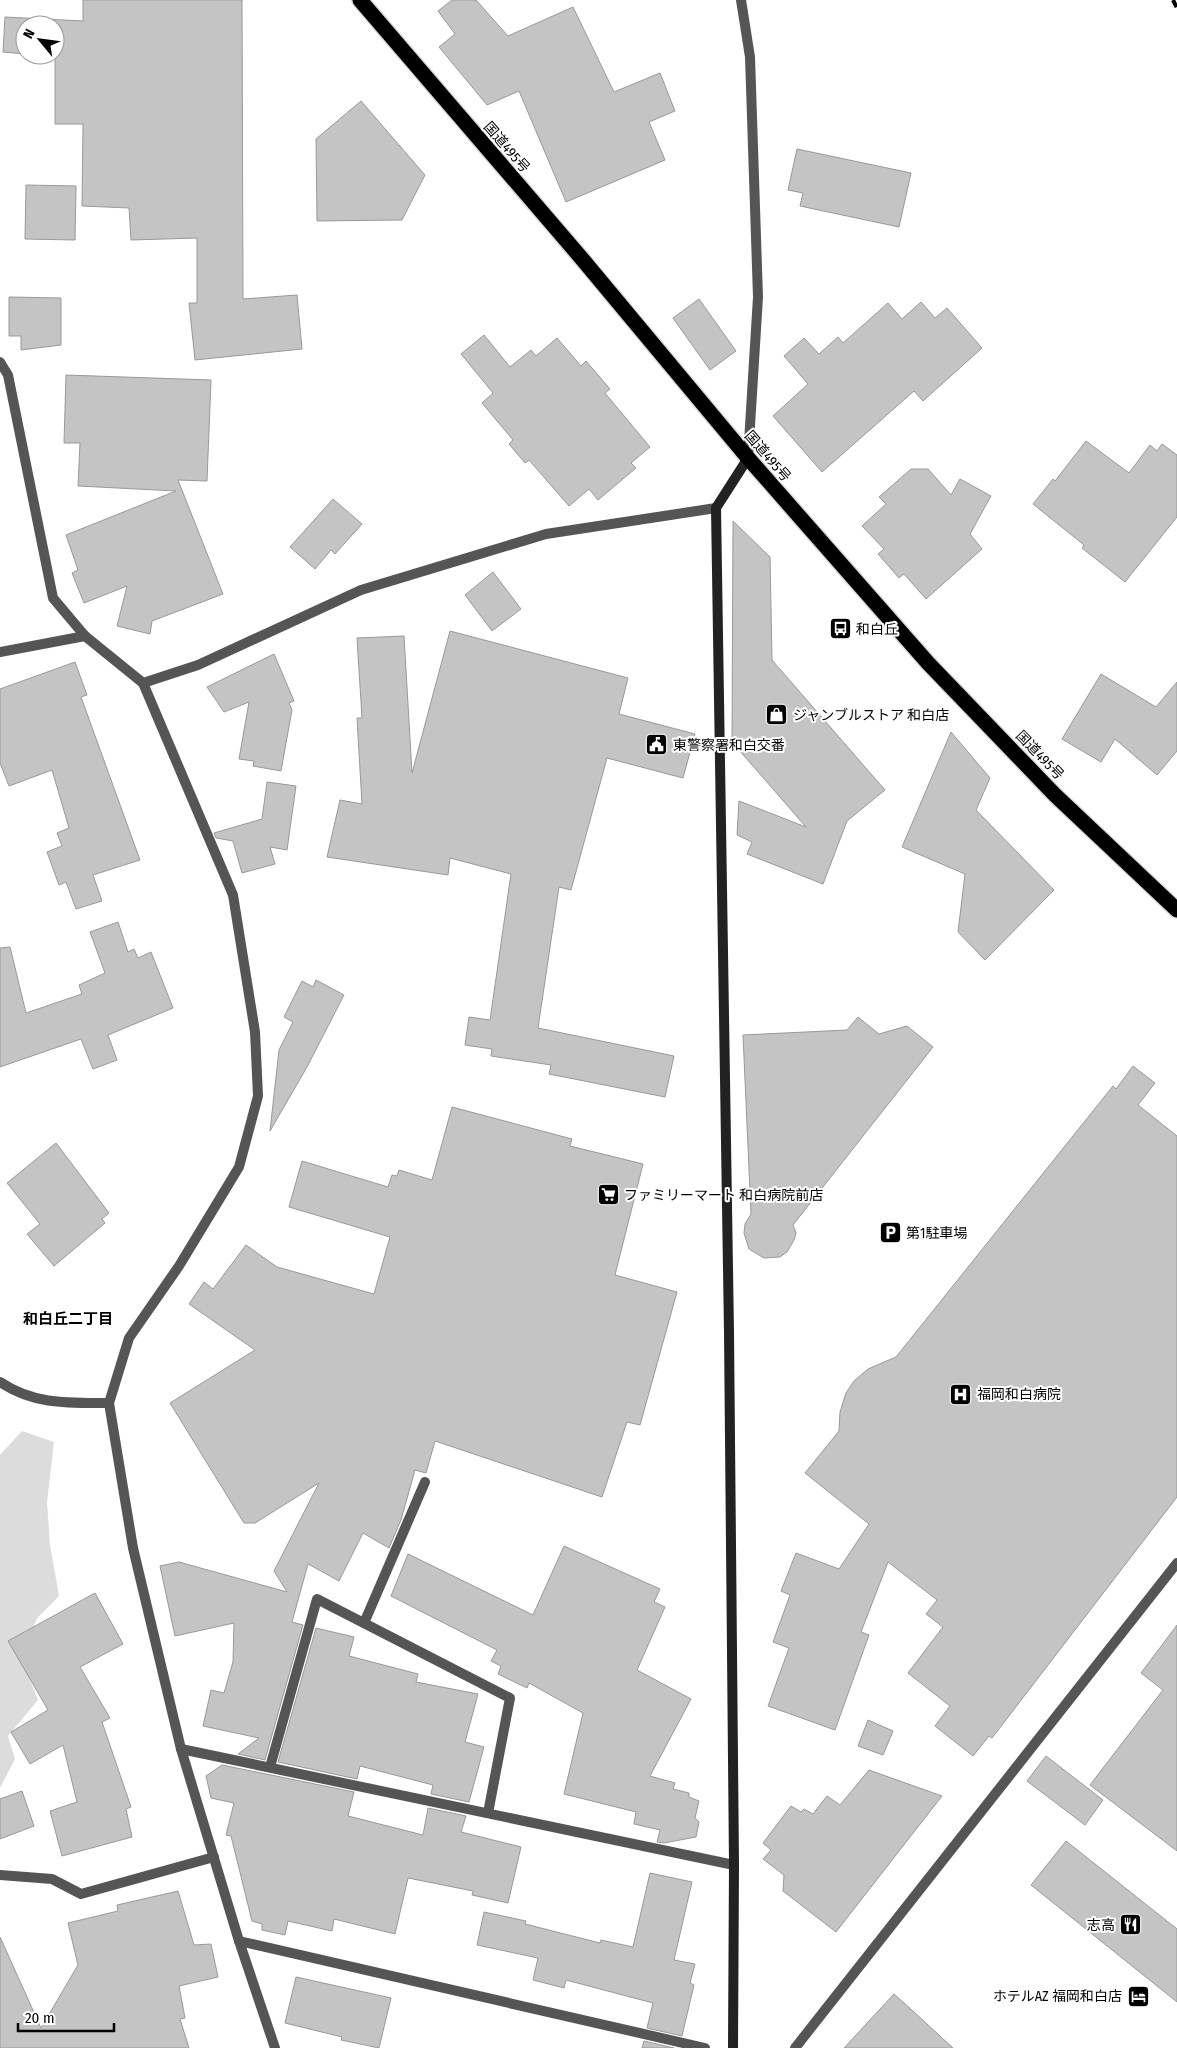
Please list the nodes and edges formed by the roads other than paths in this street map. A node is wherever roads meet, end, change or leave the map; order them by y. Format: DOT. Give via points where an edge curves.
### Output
graph roads {
  1 [pos="360,0"];
  2 [pos="741,0"];
  3 [pos="0,362"];
  4 [pos="748,458"];
  5 [pos="716,508"];
  6 [pos="85,636"];
  7 [pos="0,652"];
  8 [pos="143,683"];
  9 [pos="1177,910"];
  10 [pos="0,1382"];
  11 [pos="108,1403"];
  12 [pos="425,1482"];
  13 [pos="1177,1563"];
  14 [pos="364,1623"];
  15 [pos="182,1749"];
  16 [pos="270,1767"];
  17 [pos="488,1814"];
  18 [pos="214,1857"];
  19 [pos="734,1865"];
  20 [pos="0,1875"];
  21 [pos="239,1941"];
  22 [pos="275,2048"];
  23 [pos="705,2048"];
  24 [pos="733,2048"];
  25 [pos="795,2048"];
  1 -- 4 [label="highway, 国道495号"];
  2 -- 4 [label="street" via="750,57 758,297"];
  3 -- 6 [label="street" via="8,375 53,598"];
  4 -- 5 [label="street"];
  4 -- 9 [label="highway, 国道495号" via="935,670 1056,795"];
  5 -- 8 [label="street" via="546,534 361,590 198,666"];
  5 -- 19 [label="street"];
  6 -- 7 [label="street"];
  6 -- 8 [label="street"];
  8 -- 11 [label="street" via="234,895 254,1032 258,1096 239,1167 179,1266 129,1338"];
  10 -- 11 [label="street" via="12,1390 50,1402"];
  11 -- 15 [label="street" via="133,1548"];
  12 -- 14 [label="street"];
  13 -- 25 [label="street"];
  14 -- 16 [label="street" via="317,1599"];
  14 -- 17 [label="street" via="510,1698"];
  15 -- 16 [label="street"];
  15 -- 18 [label="street"];
  16 -- 17 [label="street"];
  17 -- 19 [label="street"];
  18 -- 20 [label="street" via="81,1894 52,1879"];
  18 -- 21 [label="street"];
  19 -- 24 [label="street"];
  21 -- 22 [label="street"];
  21 -- 23 [label="street"];
}
